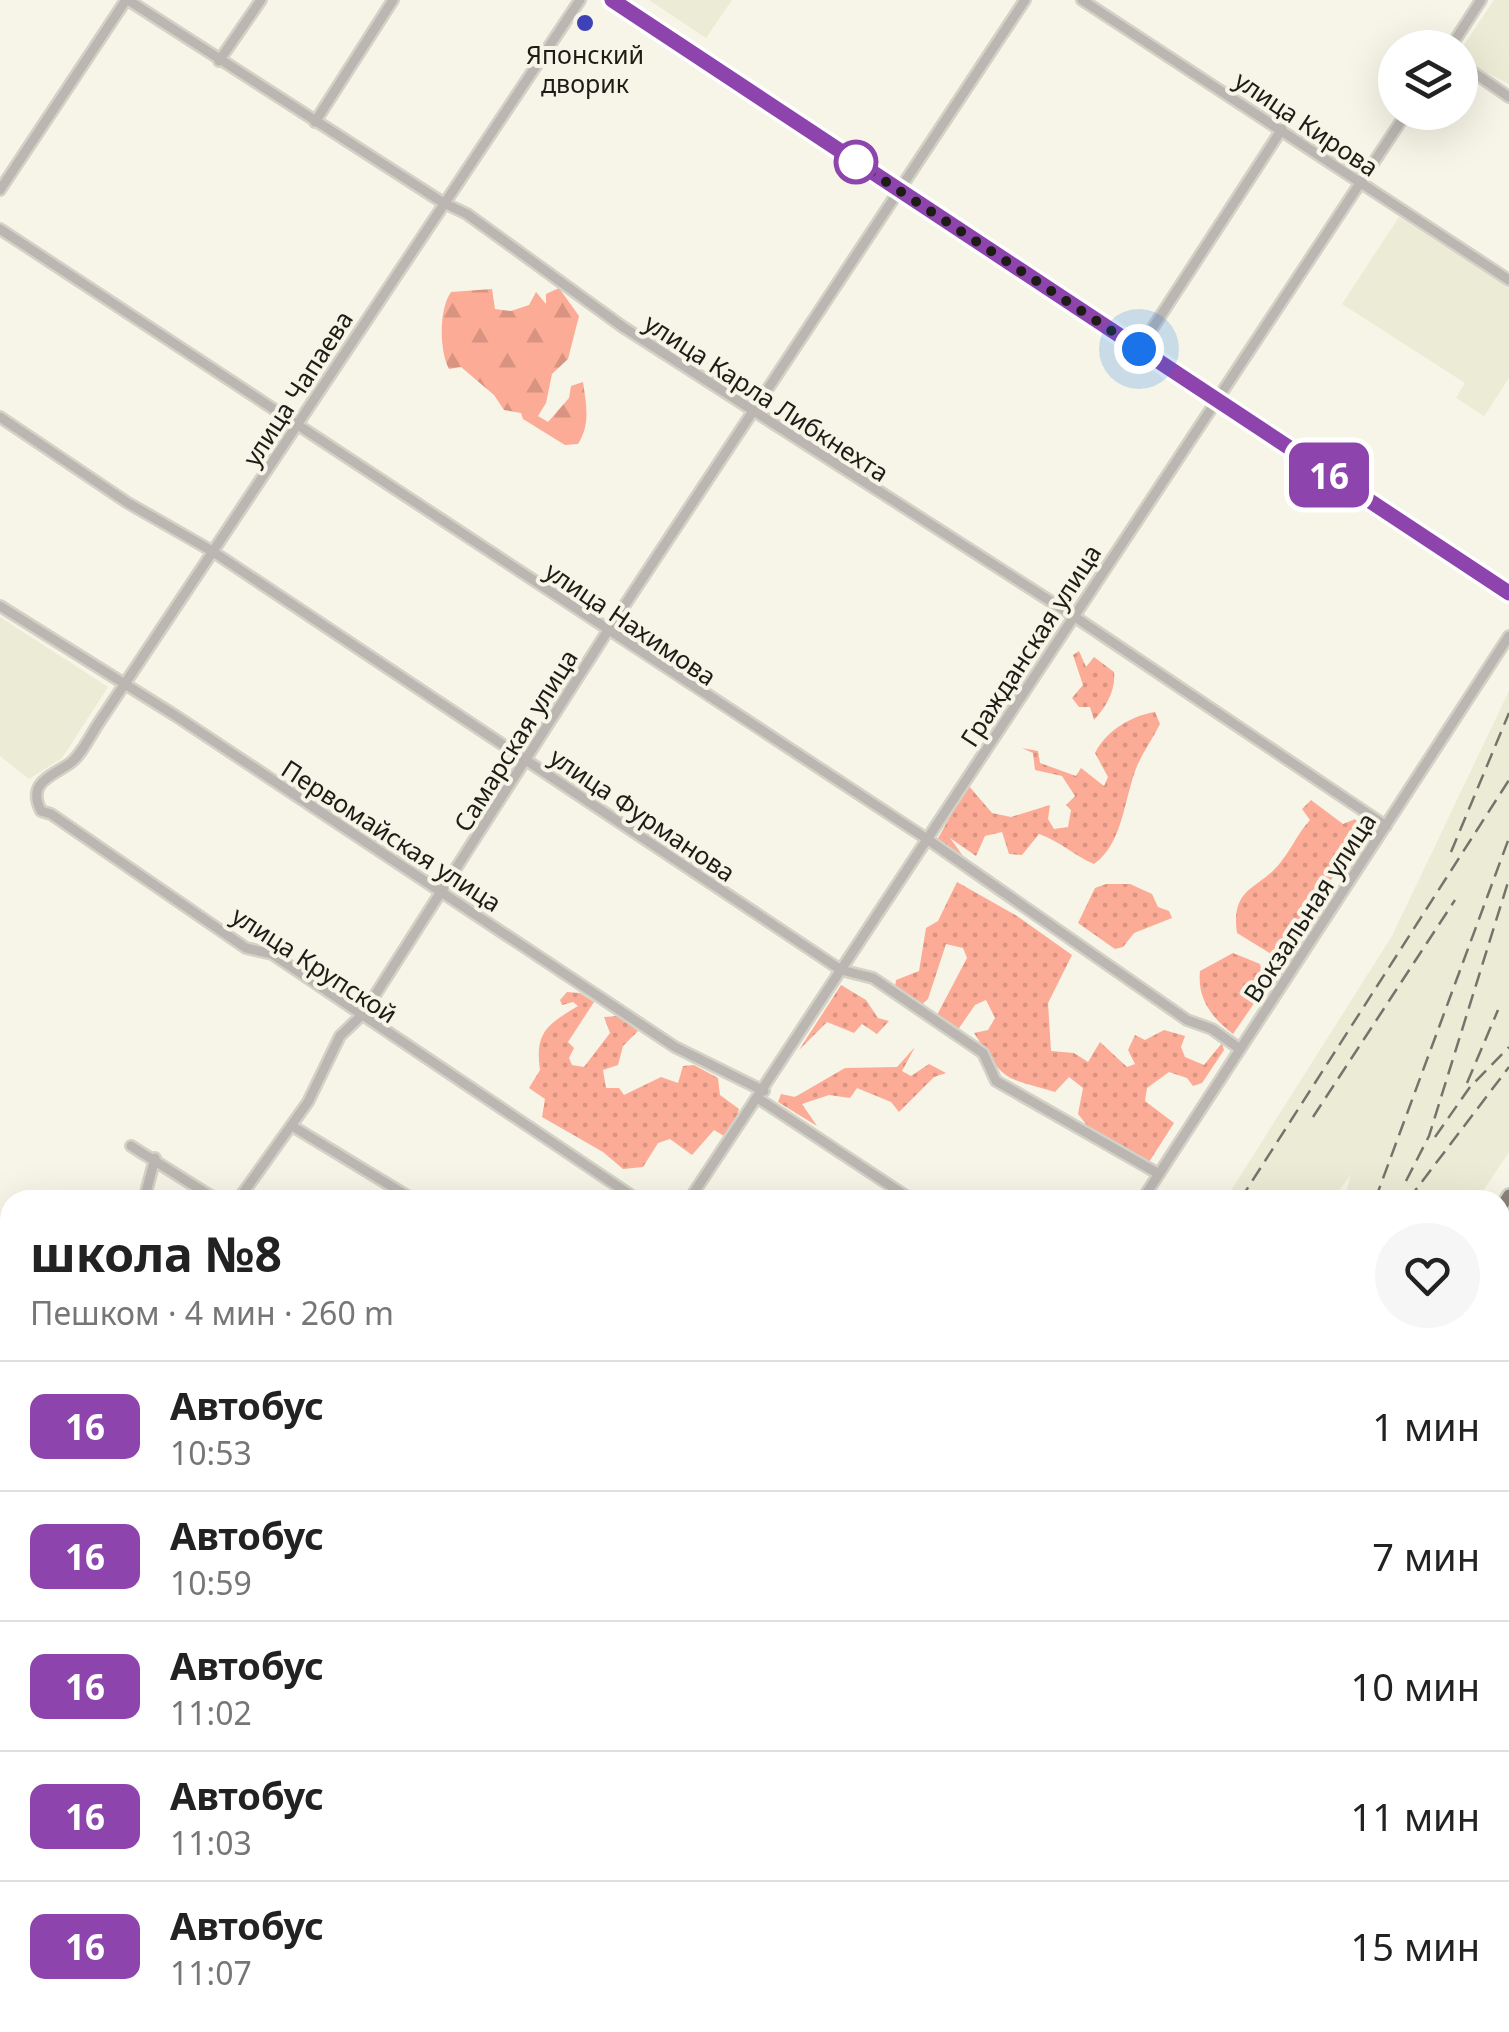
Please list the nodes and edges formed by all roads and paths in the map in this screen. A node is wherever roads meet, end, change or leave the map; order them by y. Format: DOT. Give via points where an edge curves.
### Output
graph roads {
  1 [pos="127,0"];
  2 [pos="261,0"];
  3 [pos="393,0"];
  4 [pos="580,0"];
  5 [pos="612,0"];
  6 [pos="1025,0"];
  7 [pos="1082,0"];
  8 [pos="1481,0"];
  9 [pos="1462,30"];
  10 [pos="220,61"];
  11 [pos="1478,75"];
  12 [pos="1509,97"];
  13 [pos="315,122"];
  14 [pos="1282,129"];
  15 [pos="1394,130"];
  16 [pos="1360,182"];
  17 [pos="0,190"];
  18 [pos="900,191"];
  19 [pos="442,202"];
  20 [pos="0,229"];
  21 [pos="1509,280"];
  22 [pos="1139,349"];
  23 [pos="1216,400"];
  24 [pos="753,411"];
  25 [pos="0,417"];
  26 [pos="299,424"];
  27 [pos="212,550"];
  28 [pos="1509,593"];
  29 [pos="0,606"];
  30 [pos="1072,616"];
  31 [pos="607,632"];
  32 [pos="1509,636"];
  33 [pos="123,684"];
  34 [pos="524,759"];
  35 [pos="37,788"];
  36 [pos="1386,826"];
  37 [pos="927,838"];
  38 [pos="442,894"];
  39 [pos="841,970"];
  40 [pos="363,1014"];
  41 [pos="1240,1049"];
  42 [pos="762,1095"];
  43 [pos="292,1126"];
  44 [pos="131,1146"];
  45 [pos="155,1158"];
  46 [pos="1159,1174"];
  47 [pos="147,1190"];
  48 [pos="202,1190"];
  49 [pos="245,1190"];
  50 [pos="398,1190"];
  51 [pos="623,1190"];
  52 [pos="696,1190"];
  53 [pos="898,1190"];
  54 [pos="1149,1190"];
  1 -- 10 [label="street, улица Карла Либкнехта"];
  1 -- 17 [label="street"];
  2 -- 10 [label="street"];
  3 -- 13 [label="street"];
  4 -- 19 [label="street, улица Чапаева"];
  5 -- 18 [label="street"];
  6 -- 18 [label="street, Самарская улица"];
  7 -- 14 [label="street, улица Кирова"];
  8 -- 9 [label="street"];
  10 -- 13 [label="street, улица Карла Либкнехта"];
  11 -- 12 [label="street"];
  13 -- 19 [label="street, улица Карла Либкнехта"];
  14 -- 16 [label="street, улица Кирова"];
  14 -- 22 [label="street"];
  15 -- 16 [label="street, Гражданская улица"];
  16 -- 21 [label="street, улица Кирова"];
  16 -- 23 [label="street, Гражданская улица"];
  18 -- 22 [label="street"];
  18 -- 24 [label="street, Самарская улица"];
  19 -- 24 [label="street, улица Карла Либкнехта"];
  19 -- 26 [label="street, улица Чапаева"];
  20 -- 26 [label="street, улица Нахимова"];
  22 -- 23 [label="street"];
  23 -- 28 [label="street"];
  23 -- 30 [label="street, Гражданская улица"];
  24 -- 30 [label="street, улица Карла Либкнехта"];
  24 -- 31 [label="street, Самарская улица"];
  25 -- 27 [label="street, улица Фурманова" via="128,504"];
  26 -- 27 [label="street, улица Чапаева"];
  26 -- 31 [label="street, улица Нахимова"];
  27 -- 33 [label="street, улица Чапаева"];
  27 -- 34 [label="street, улица Фурманова"];
  29 -- 33 [label="street, Первомайская улица"];
  30 -- 36 [label="street, улица Карла Либкнехта"];
  30 -- 37 [label="street, Гражданская улица"];
  31 -- 34 [label="street, Самарская улица"];
  31 -- 37 [label="street, улица Нахимова"];
  32 -- 36 [label="street, Вокзальная улица"];
  33 -- 35 [label="street, улица Чапаева" via="70,764"];
  33 -- 38 [label="street, Первомайская улица"];
  34 -- 38 [label="street, Самарская улица"];
  34 -- 39 [label="street, улица Фурманова"];
  35 -- 40 [label="street, улица Крупской" via="40,811 246,948 272,954"];
  36 -- 41 [label="street, Вокзальная улица"];
  37 -- 39 [label="street, Гражданская улица"];
  37 -- 41 [label="street, улица Нахимова" via="1146,993"];
  38 -- 40 [label="street, Самарская улица"];
  38 -- 42 [label="street, Первомайская улица" via="675,1047"];
  39 -- 42 [label="street, Гражданская улица"];
  39 -- 46 [label="street, улица Фурманова" via="873,978 983,1054 996,1081"];
  40 -- 43 [label="street, Самарская улица" via="340,1036"];
  40 -- 51 [label="street, улица Крупской"];
  41 -- 46 [label="street, Вокзальная улица"];
  42 -- 52 [label="street, Гражданская улица"];
  42 -- 53 [label="street, Первомайская улица"];
  43 -- 49 [label="street, Самарская улица"];
  43 -- 50 [label="street"];
  44 -- 45 [label="street"];
  45 -- 47 [label="street"];
  45 -- 48 [label="street"];
  46 -- 54 [label="street, Вокзальная улица"];
}
